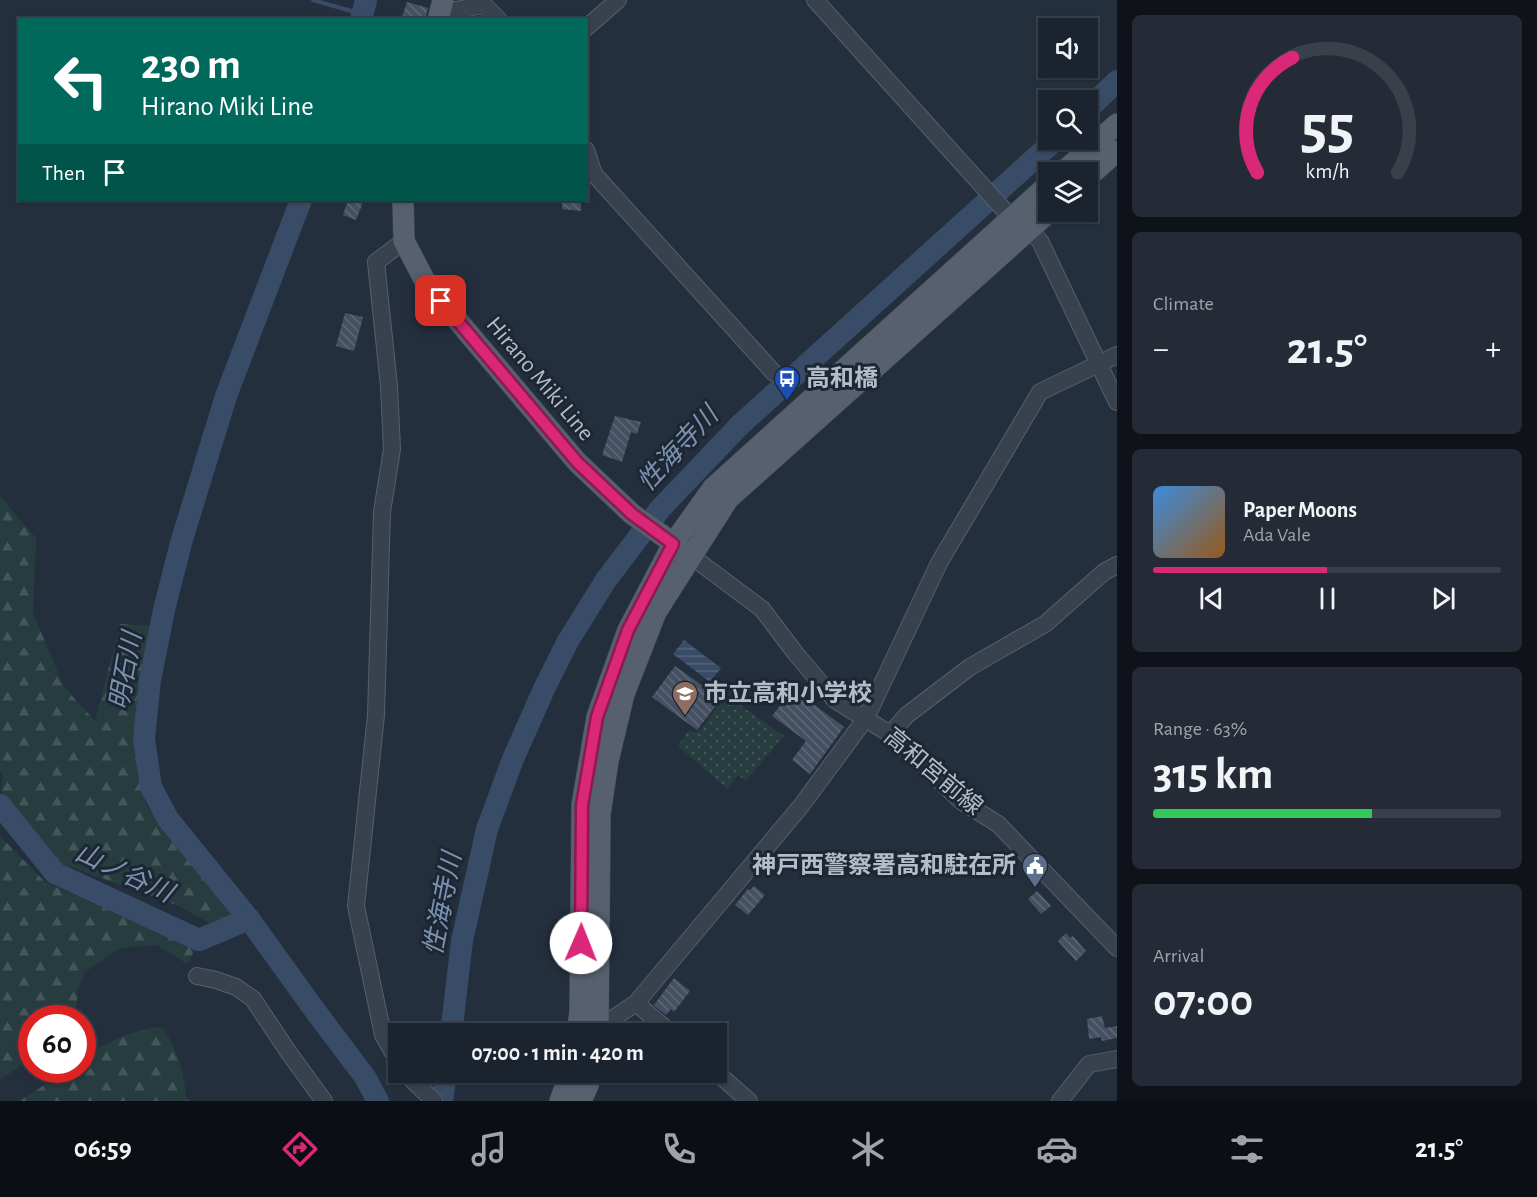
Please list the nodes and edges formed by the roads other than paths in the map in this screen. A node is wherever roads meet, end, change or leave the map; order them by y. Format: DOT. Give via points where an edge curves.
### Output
graph roads {
  1 [pos="618,0"];
  2 [pos="815,0"];
  3 [pos="440,11"];
  4 [pos="497,18"];
  5 [pos="588,26"];
  6 [pos="1117,124"];
  7 [pos="1117,151"];
  8 [pos="588,156"];
  9 [pos="1074,162"];
  10 [pos="1098,168"];
  11 [pos="1038,195"];
  12 [pos="403,201"];
  13 [pos="1038,214"];
  14 [pos="1016,218"];
  15 [pos="404,242"];
  16 [pos="1117,355"];
  17 [pos="1098,364"];
  18 [pos="774,373"];
  19 [pos="1117,402"];
  20 [pos="665,538"];
  21 [pos="692,556"];
  22 [pos="1117,565"];
  23 [pos="866,718"];
  24 [pos="890,734"];
  25 [pos="1117,948"];
  26 [pos="197,976"];
  27 [pos="636,1003"];
  28 [pos="578,1023"];
  29 [pos="598,1023"];
  30 [pos="609,1023"];
  31 [pos="659,1023"];
  32 [pos="388,1045"];
  33 [pos="1117,1059"];
  34 [pos="727,1081"];
  35 [pos="415,1083"];
  36 [pos="567,1083"];
  37 [pos="588,1083"];
  38 [pos="428,1096"];
  39 [pos="324,1101"];
  40 [pos="560,1101"];
  41 [pos="581,1101"];
  42 [pos="749,1101"];
  43 [pos="1060,1101"];
  1 -- 5 [label="street"];
  2 -- 14 [label="street"];
  3 -- 4 [label="street" via="484,5"];
  6 -- 9 [label="main road"];
  7 -- 10 [label="main road"];
  8 -- 18 [label="street" via="594,174"];
  11 -- 14 [label="main road"];
  12 -- 15 [label="main road, Hirano Miki Line"];
  13 -- 14 [label="main road"];
  14 -- 17 [label="street" via="1040,241"];
  14 -- 20 [label="main road" via="713,488"];
  14 -- 21 [label="main road" via="728,499"];
  15 -- 20 [label="main road, Hirano Miki Line" via="426,283 577,462 632,514"];
  15 -- 32 [label="street" via="376,262 392,449 382,512 376,715 356,906 382,1035"];
  16 -- 17 [label="street"];
  17 -- 19 [label="street"];
  17 -- 23 [label="street" via="1040,392 1033,402 939,563"];
  20 -- 21 [label="main road, Hirano Miki Line"];
  20 -- 28 [label="main road" via="597,717 582,805"];
  21 -- 23 [label="street, 高和宮前線" via="762,609 835,700"];
  21 -- 29 [label="main road" via="656,612 624,694 608,761 600,814"];
  22 -- 24 [label="street" via="1045,624 970,667 907,715"];
  23 -- 24 [label="street, 高和宮前線"];
  23 -- 27 [label="street" via="801,806"];
  24 -- 25 [label="street, 高和宮前線" via="961,801 998,825"];
  26 -- 39 [label="street" via="236,987 253,999"];
  27 -- 30 [label="street"];
  27 -- 31 [label="street"];
  33 -- 43 [label="street" via="1089,1064"];
  34 -- 42 [label="street"];
  35 -- 38 [label="street"];
  36 -- 40 [label="main road"];
  37 -- 41 [label="main road"];
}
